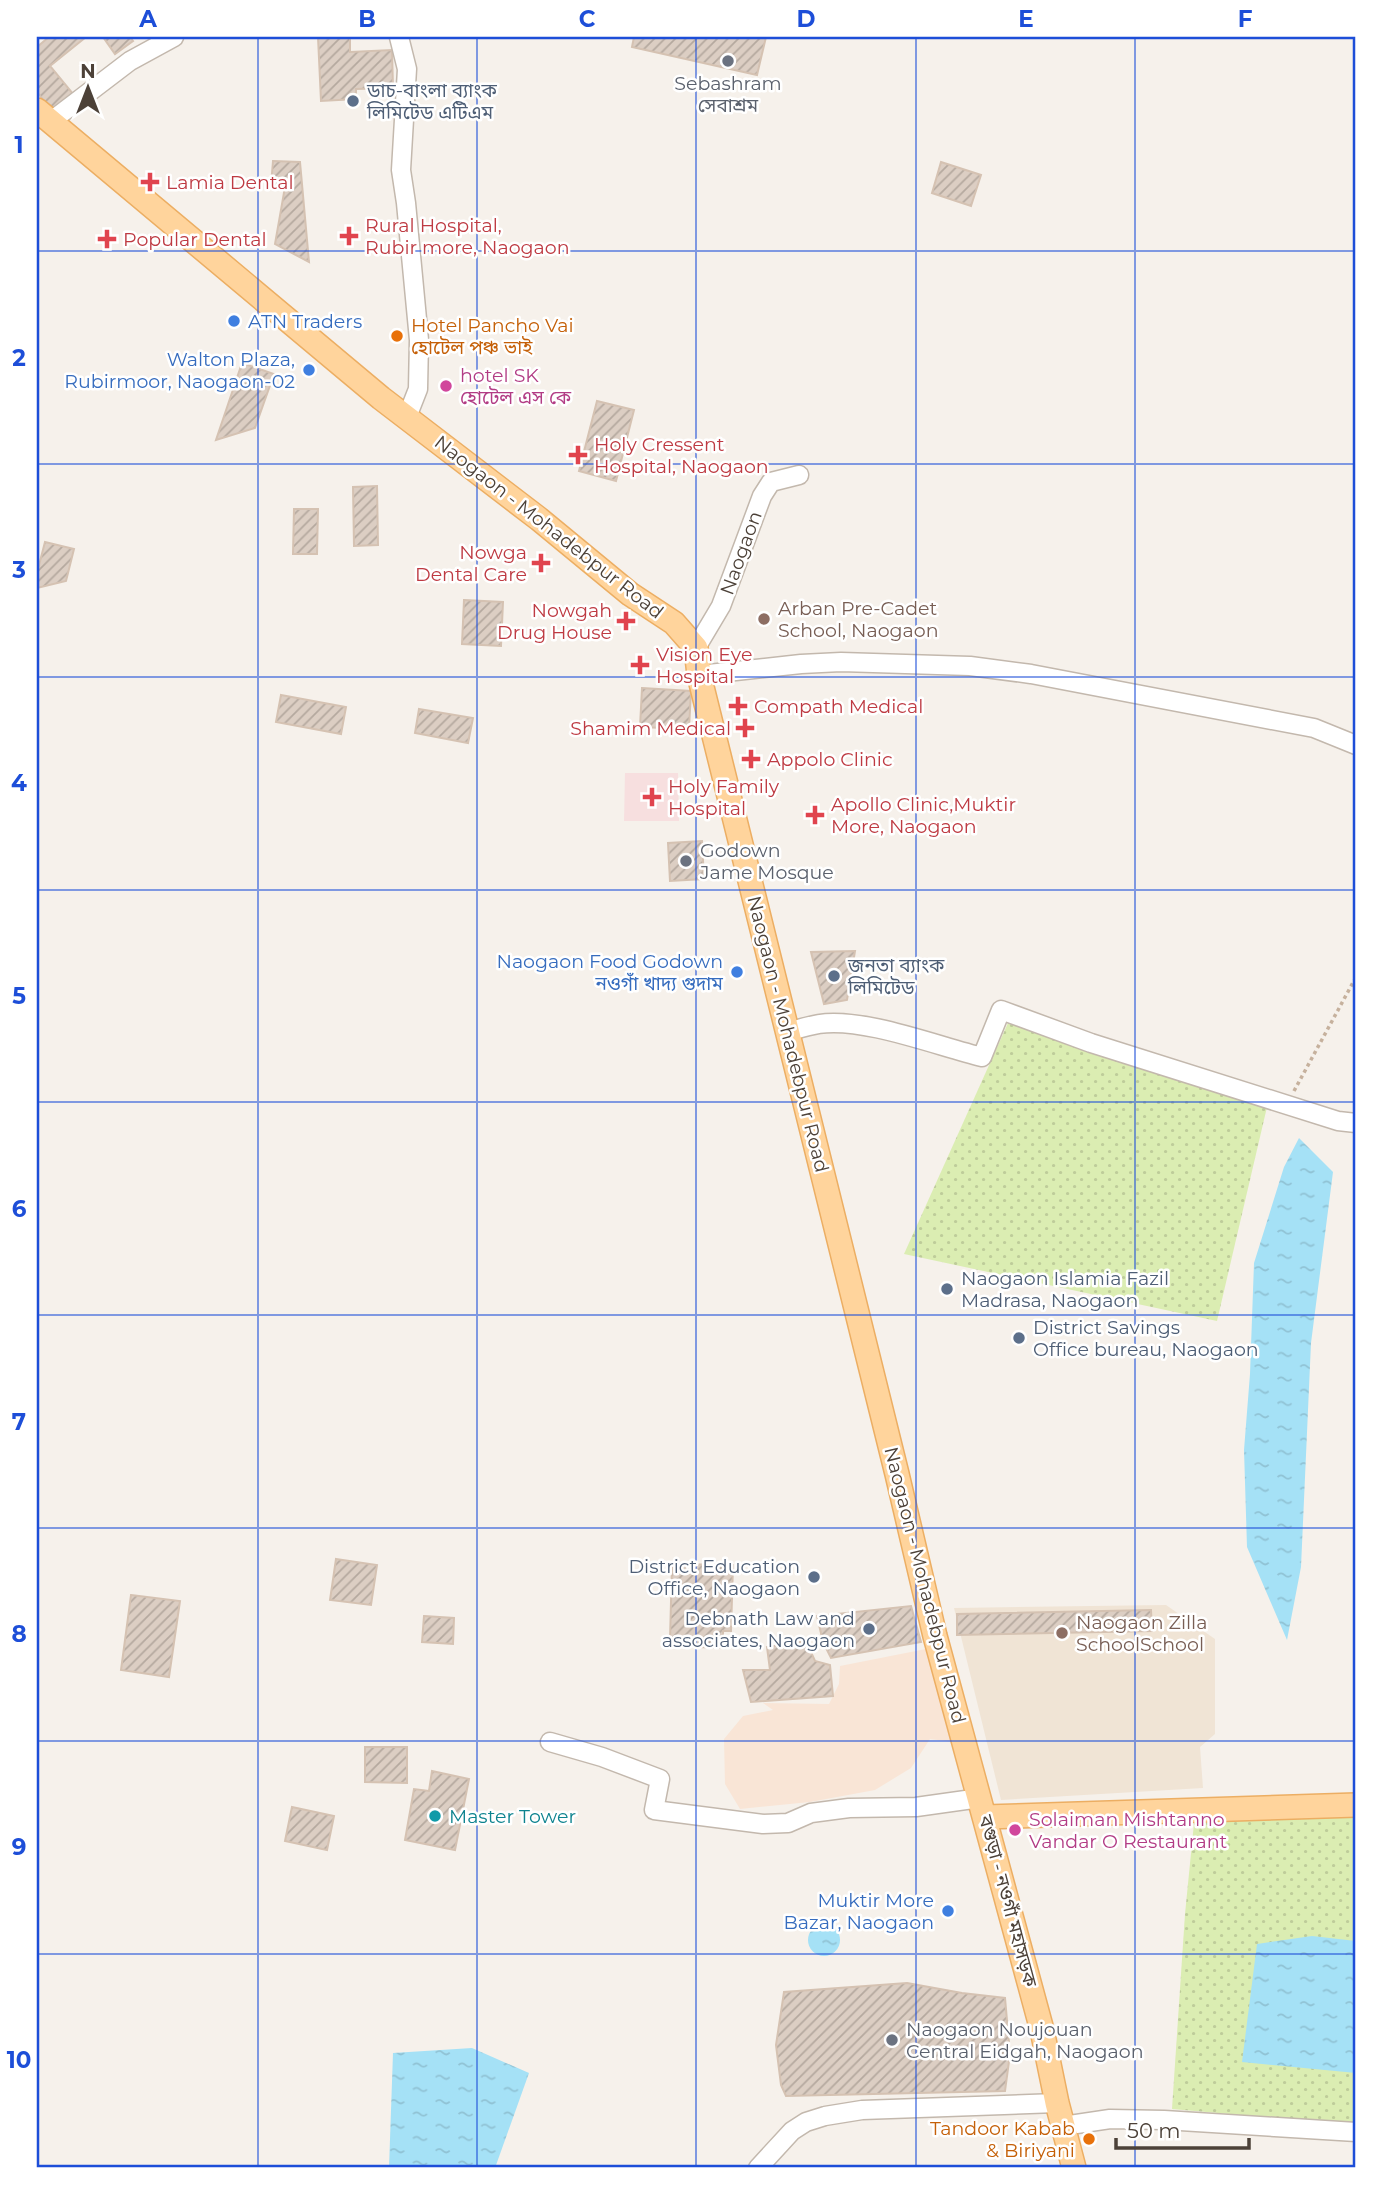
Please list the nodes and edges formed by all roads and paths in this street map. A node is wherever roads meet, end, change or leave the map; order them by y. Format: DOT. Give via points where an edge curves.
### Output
graph roads {
  1 [pos="174,37"];
  2 [pos="399,37"];
  3 [pos="43,116"];
  4 [pos="407,417"];
  5 [pos="799,475"];
  6 [pos="696,648"];
  7 [pos="699,675"];
  8 [pos="1356,745"];
  9 [pos="1356,977"];
  10 [pos="787,1032"];
  11 [pos="1286,1105"];
  12 [pos="1356,1123"];
  13 [pos="550,1742"];
  14 [pos="1356,1805"];
  15 [pos="983,1807"];
  16 [pos="1057,2103"];
  17 [pos="1063,2126"];
  18 [pos="1356,2132"];
  19 [pos="758,2168"];
  20 [pos="1074,2168"];
  1 -- 3 [label="street"];
  2 -- 4 [label="street" via="407,69 401,170 419,340 418,388"];
  3 -- 4 [label="main road, Naogaon - Mohadebpur Road"];
  4 -- 6 [label="main road, Naogaon - Mohadebpur Road" via="630,594 674,623"];
  5 -- 6 [label="street, Naogaon" via="771,482 762,496 721,606"];
  6 -- 7 [label="main road, Naogaon - Mohadebpur Road"];
  7 -- 8 [label="street" via="841,662 970,666 1314,729"];
  7 -- 10 [label="main road, Naogaon - Mohadebpur Road"];
  9 -- 11 [label="path"];
  10 -- 11 [label="street" via="820,1024 851,1024 982,1057 1001,1010"];
  10 -- 15 [label="main road, Naogaon - Mohadebpur Road" via="935,1636"];
  11 -- 12 [label="street"];
  13 -- 15 [label="street" via="660,1779 654,1810 763,1824 789,1823 811,1813 849,1808"];
  14 -- 15 [label="main road"];
  15 -- 16 [label="main road, বগুড়া - নওগাঁ মহাসড়ক"];
  16 -- 17 [label="main road, বগুড়া - নওগাঁ মহাসড়ক"];
  16 -- 19 [label="street" via="862,2110 825,2116 792,2131"];
  17 -- 18 [label="street" via="1110,2119 1164,2120"];
  17 -- 20 [label="main road, বগুড়া - নওগাঁ মহাসড়ক"];
}
